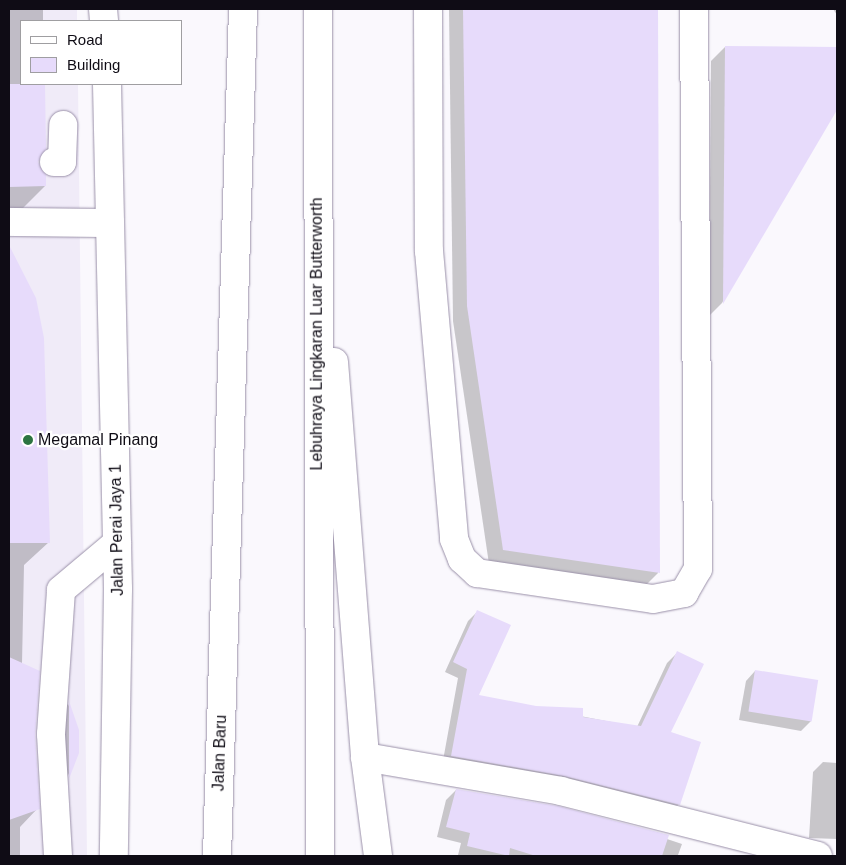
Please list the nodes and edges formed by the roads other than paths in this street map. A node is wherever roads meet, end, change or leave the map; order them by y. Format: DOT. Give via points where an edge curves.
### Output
graph roads {
  1 [pos="243,9"];
  2 [pos="318,9"];
  3 [pos="428,9"];
  4 [pos="694,9"];
  5 [pos="107,85"];
  6 [pos="62,125"];
  7 [pos="316,136"];
  8 [pos="54,162"];
  9 [pos="9,222"];
  10 [pos="110,223"];
  11 [pos="117,543"];
  12 [pos="365,757"];
  13 [pos="58,856"];
  14 [pos="114,856"];
  15 [pos="217,856"];
  16 [pos="320,856"];
  17 [pos="378,856"];
  18 [pos="818,856"];
  1 -- 15 [label="main road, Jalan Baru"];
  2 -- 7 [label="main road, Lebuhraya Lingkaran Luar Butterworth"];
  3 -- 4 [label="main road" via="429,251 454,540 462,559 477,573 653,599 684,593 698,568"];
  5 -- 10 [label="main road, Jalan Perai Jaya 1"];
  6 -- 8 [label="main road" via="62,162"];
  7 -- 12 [label="main road"];
  7 -- 16 [label="main road, Lebuhraya Lingkaran Luar Butterworth"];
  9 -- 10 [label="main road"];
  10 -- 11 [label="main road, Jalan Perai Jaya 1"];
  11 -- 13 [label="main road" via="61,590 51,734"];
  11 -- 14 [label="main road, Jalan Perai Jaya 1"];
  12 -- 17 [label="main road"];
  12 -- 18 [label="main road" via="561,791"];
}
